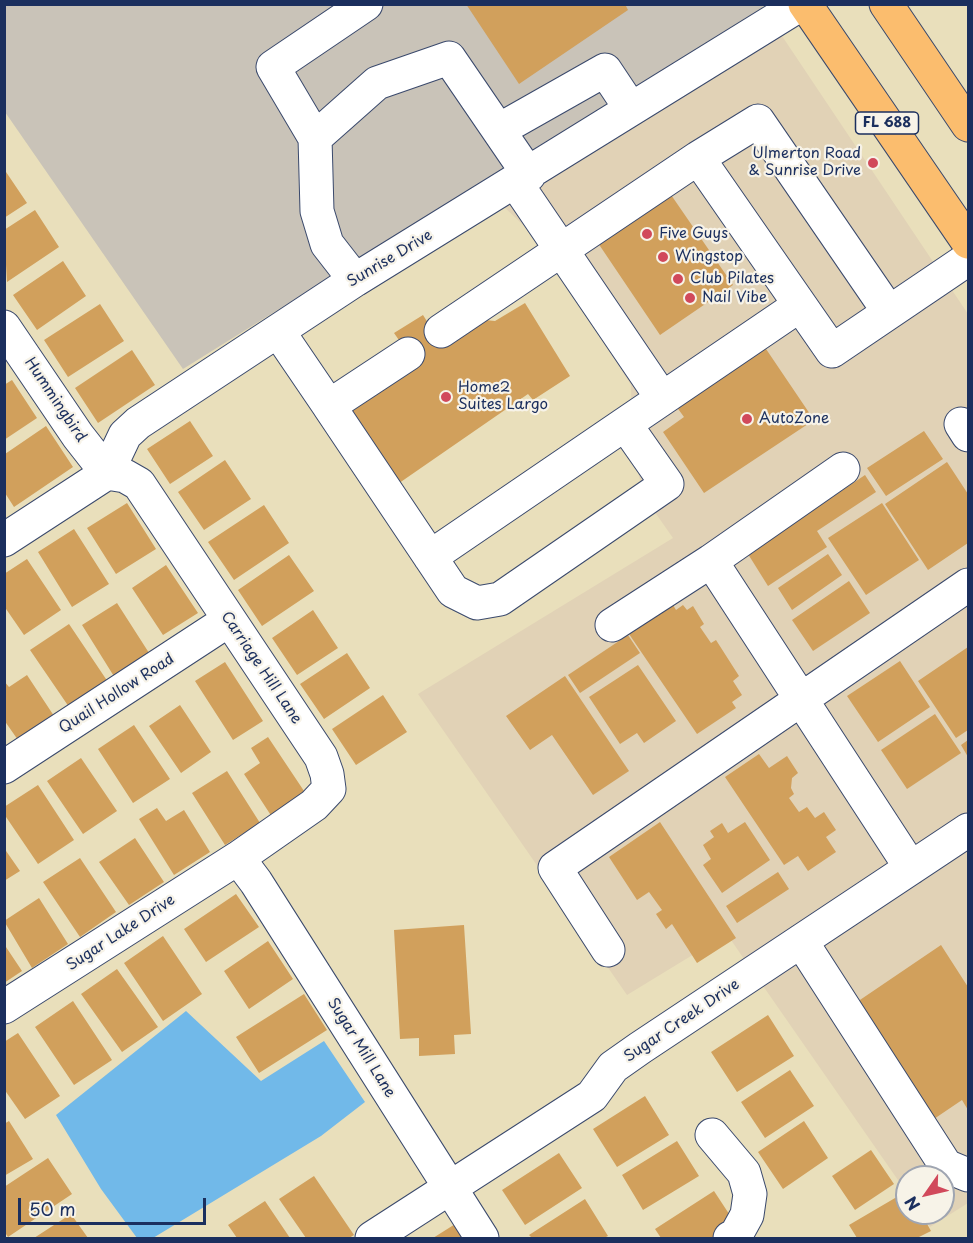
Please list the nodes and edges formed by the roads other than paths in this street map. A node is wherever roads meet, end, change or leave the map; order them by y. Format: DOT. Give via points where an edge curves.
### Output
graph roads {
  1 [pos="366,4"];
  2 [pos="803,4"];
  3 [pos="886,4"];
  4 [pos="631,109"];
  5 [pos="969,125"];
  6 [pos="499,130"];
  7 [pos="315,138"];
  8 [pos="698,158"];
  9 [pos="522,179"];
  10 [pos="969,242"];
  11 [pos="561,250"];
  12 [pos="969,258"];
  13 [pos="355,280"];
  14 [pos="800,305"];
  15 [pos="889,312"];
  16 [pos="4,327"];
  17 [pos="278,331"];
  18 [pos="441,331"];
  19 [pos="408,354"];
  20 [pos="662,398"];
  21 [pos="329,406"];
  22 [pos="625,424"];
  23 [pos="843,469"];
  24 [pos="107,473"];
  25 [pos="4,540"];
  26 [pos="430,557"];
  27 [pos="711,561"];
  28 [pos="969,585"];
  29 [pos="229,620"];
  30 [pos="612,625"];
  31 [pos="801,700"];
  32 [pos="4,767"];
  33 [pos="969,830"];
  34 [pos="238,858"];
  35 [pos="911,868"];
  36 [pos="801,941"];
  37 [pos="608,950"];
  38 [pos="4,1007"];
  39 [pos="712,1135"];
  40 [pos="969,1175"];
  41 [pos="448,1188"];
  42 [pos="372,1239"];
  43 [pos="482,1239"];
  44 [pos="730,1239"];
  1 -- 7 [label="street" via="273,67"];
  2 -- 4 [label="street, Sunrise Drive"];
  2 -- 10 [label="main road, FL 688"];
  3 -- 5 [label="main road"];
  4 -- 6 [label="street" via="604,70"];
  4 -- 9 [label="street, Sunrise Drive"];
  6 -- 7 [label="street" via="449,58 377,83"];
  6 -- 9 [label="street"];
  7 -- 13 [label="street" via="317,211 327,244"];
  8 -- 11 [label="street"];
  8 -- 14 [label="street"];
  8 -- 15 [label="street" via="758,122"];
  9 -- 11 [label="street"];
  9 -- 13 [label="street, Sunrise Drive"];
  11 -- 18 [label="street"];
  11 -- 20 [label="street"];
  12 -- 15 [label="street"];
  13 -- 17 [label="street, Sunrise Drive"];
  14 -- 15 [label="street" via="832,351"];
  14 -- 20 [label="street"];
  16 -- 24 [label="street, Hummingbird"];
  17 -- 21 [label="street"];
  17 -- 24 [label="street, Sunrise Drive" via="138,423 125,435"];
  19 -- 21 [label="street"];
  20 -- 22 [label="street"];
  21 -- 26 [label="street"];
  22 -- 26 [label="street"];
  22 -- 26 [label="street" via="667,484 510,593 477,603 453,591"];
  23 -- 27 [label="street"];
  24 -- 25 [label="street"];
  24 -- 29 [label="street, Carriage Hill Lane" via="125,476 139,484"];
  27 -- 30 [label="street"];
  27 -- 31 [label="street"];
  28 -- 31 [label="street"];
  29 -- 32 [label="street, Quail Hollow Road"];
  29 -- 34 [label="street, Carriage Hill Lane" via="321,757 329,789 314,805"];
  31 -- 35 [label="street"];
  31 -- 37 [label="street" via="555,868"];
  33 -- 35 [label="street, Sugar Creek Drive"];
  34 -- 38 [label="street, Sugar Lake Drive"];
  34 -- 41 [label="street, Sugar Mill Lane"];
  35 -- 36 [label="street, Sugar Creek Drive"];
  36 -- 40 [label="street" via="946,1166"];
  36 -- 41 [label="street, Sugar Creek Drive" via="613,1067 592,1096"];
  39 -- 44 [label="street" via="744,1173 750,1194 747,1215"];
  41 -- 42 [label="street, Sugar Creek Drive"];
  41 -- 43 [label="street, Sugar Mill Lane"];
}
